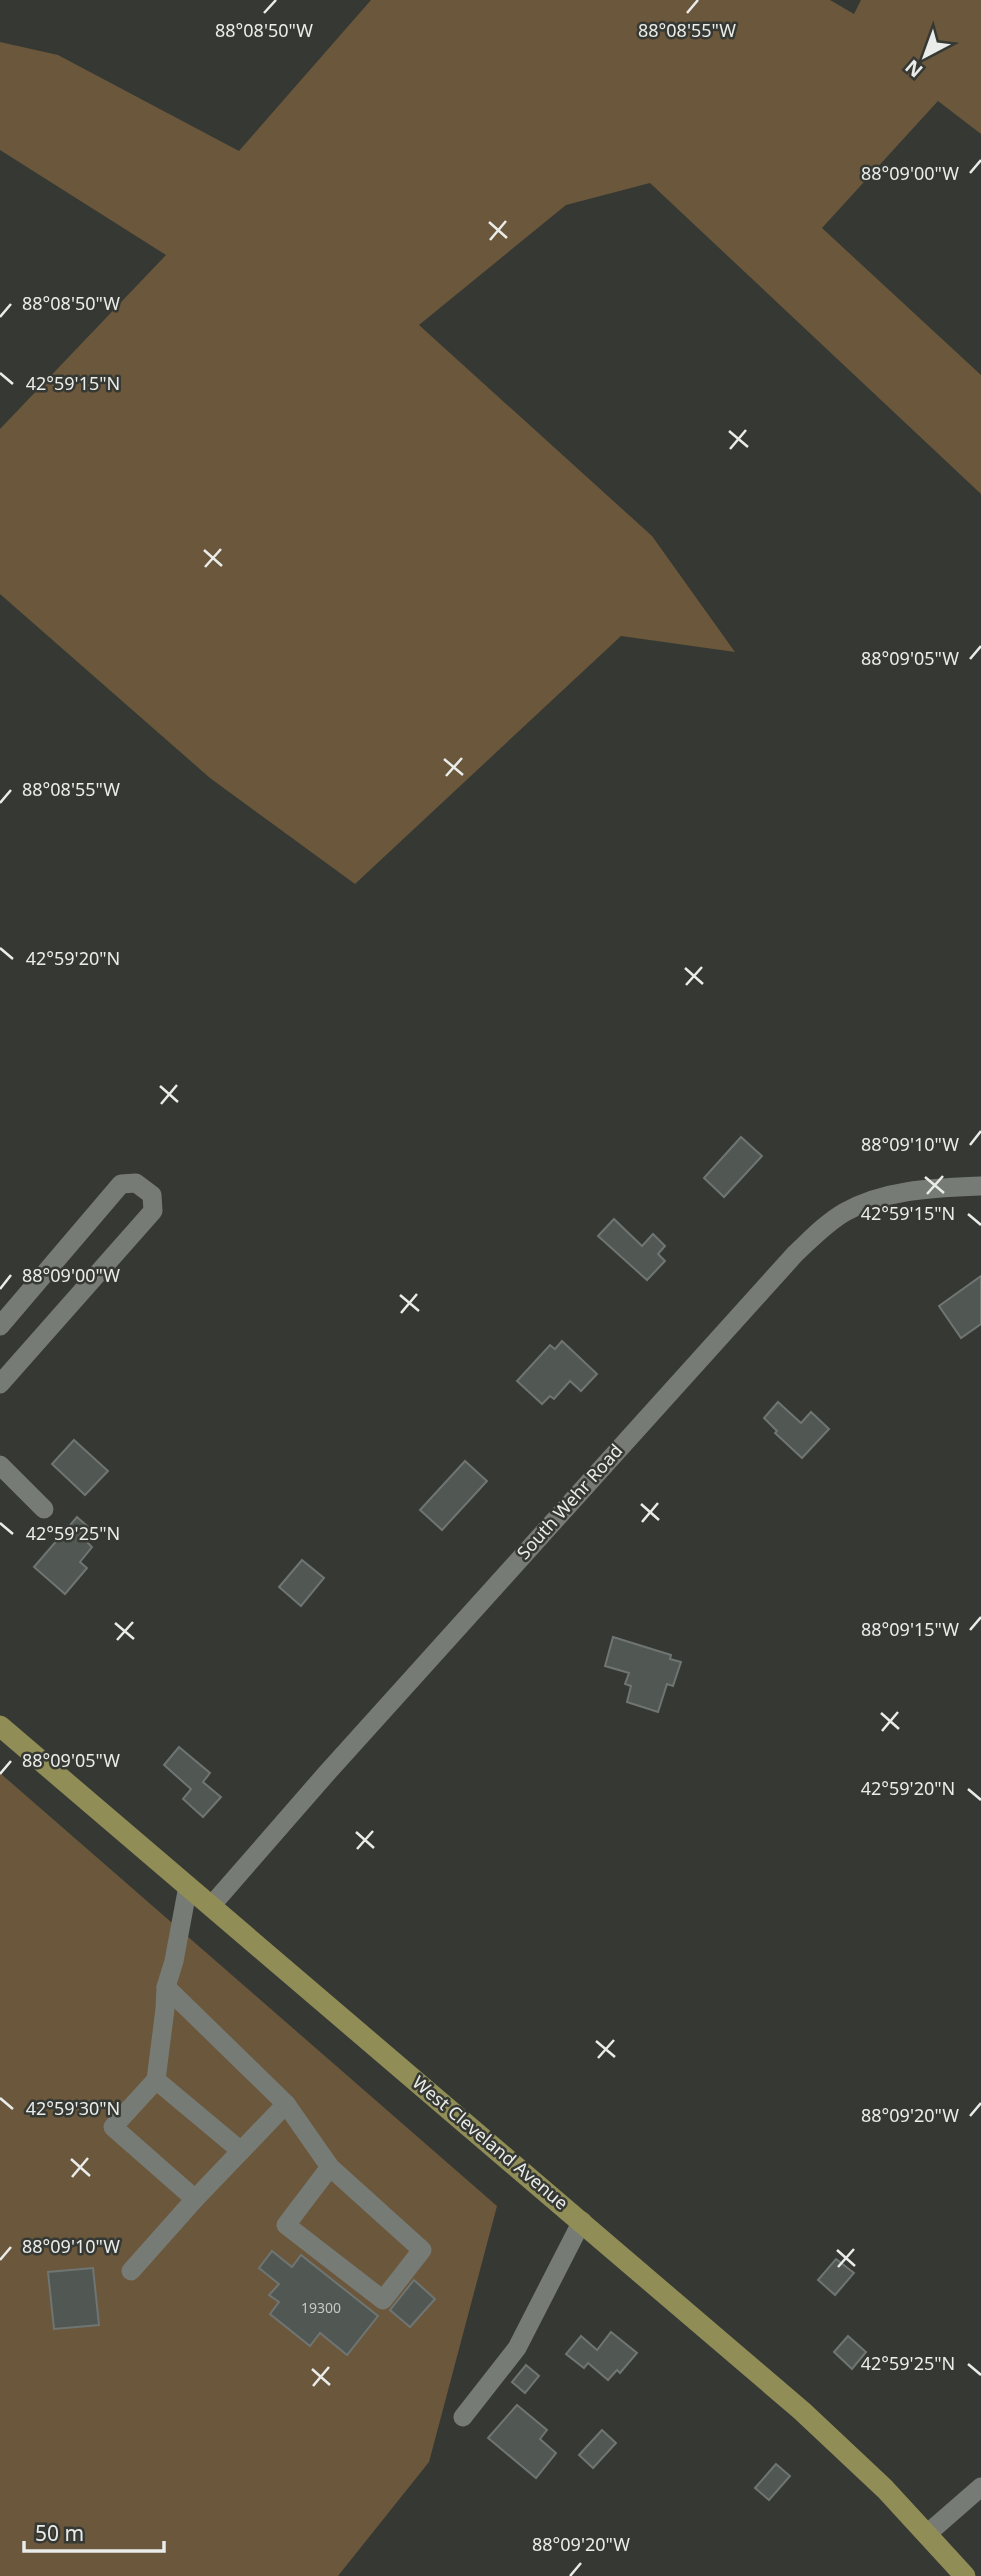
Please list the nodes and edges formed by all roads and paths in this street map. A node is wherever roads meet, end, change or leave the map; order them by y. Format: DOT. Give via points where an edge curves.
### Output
graph roads {
  1 [pos="981,1186"];
  2 [pos="0,1325"];
  3 [pos="0,1384"];
  4 [pos="0,1465"];
  5 [pos="44,1509"];
  6 [pos="0,1726"];
  7 [pos="188,1886"];
  8 [pos="211,1906"];
  9 [pos="166,1987"];
  10 [pos="156,2080"];
  11 [pos="286,2104"];
  12 [pos="241,2151"];
  13 [pos="330,2167"];
  14 [pos="195,2199"];
  15 [pos="582,2221"];
  16 [pos="131,2271"];
  17 [pos="464,2417"];
  18 [pos="981,2487"];
  19 [pos="927,2533"];
  20 [pos="965,2576"];
  1 -- 8 [label="street, South Wehr Road" via="911,1191 875,1199 845,1212 795,1254"];
  2 -- 3 [label="street" via="121,1184 136,1183 152,1195 153,1211"];
  4 -- 5 [label="street"];
  6 -- 7 [label="main road, West Cleveland Avenue"];
  7 -- 8 [label="main road, West Cleveland Avenue"];
  7 -- 9 [label="street"];
  8 -- 15 [label="main road, West Cleveland Avenue"];
  9 -- 10 [label="street"];
  9 -- 11 [label="street"];
  10 -- 12 [label="street"];
  10 -- 14 [label="street" via="113,2127"];
  11 -- 12 [label="street"];
  11 -- 13 [label="street"];
  12 -- 14 [label="street"];
  13 -- 13 [label="street" via="422,2250 383,2300 286,2225"];
  14 -- 16 [label="street"];
  15 -- 17 [label="street" via="517,2348"];
  15 -- 19 [label="main road, West Cleveland Avenue" via="802,2410"];
  18 -- 19 [label="street"];
  19 -- 20 [label="main road, West Cleveland Avenue"];
}
